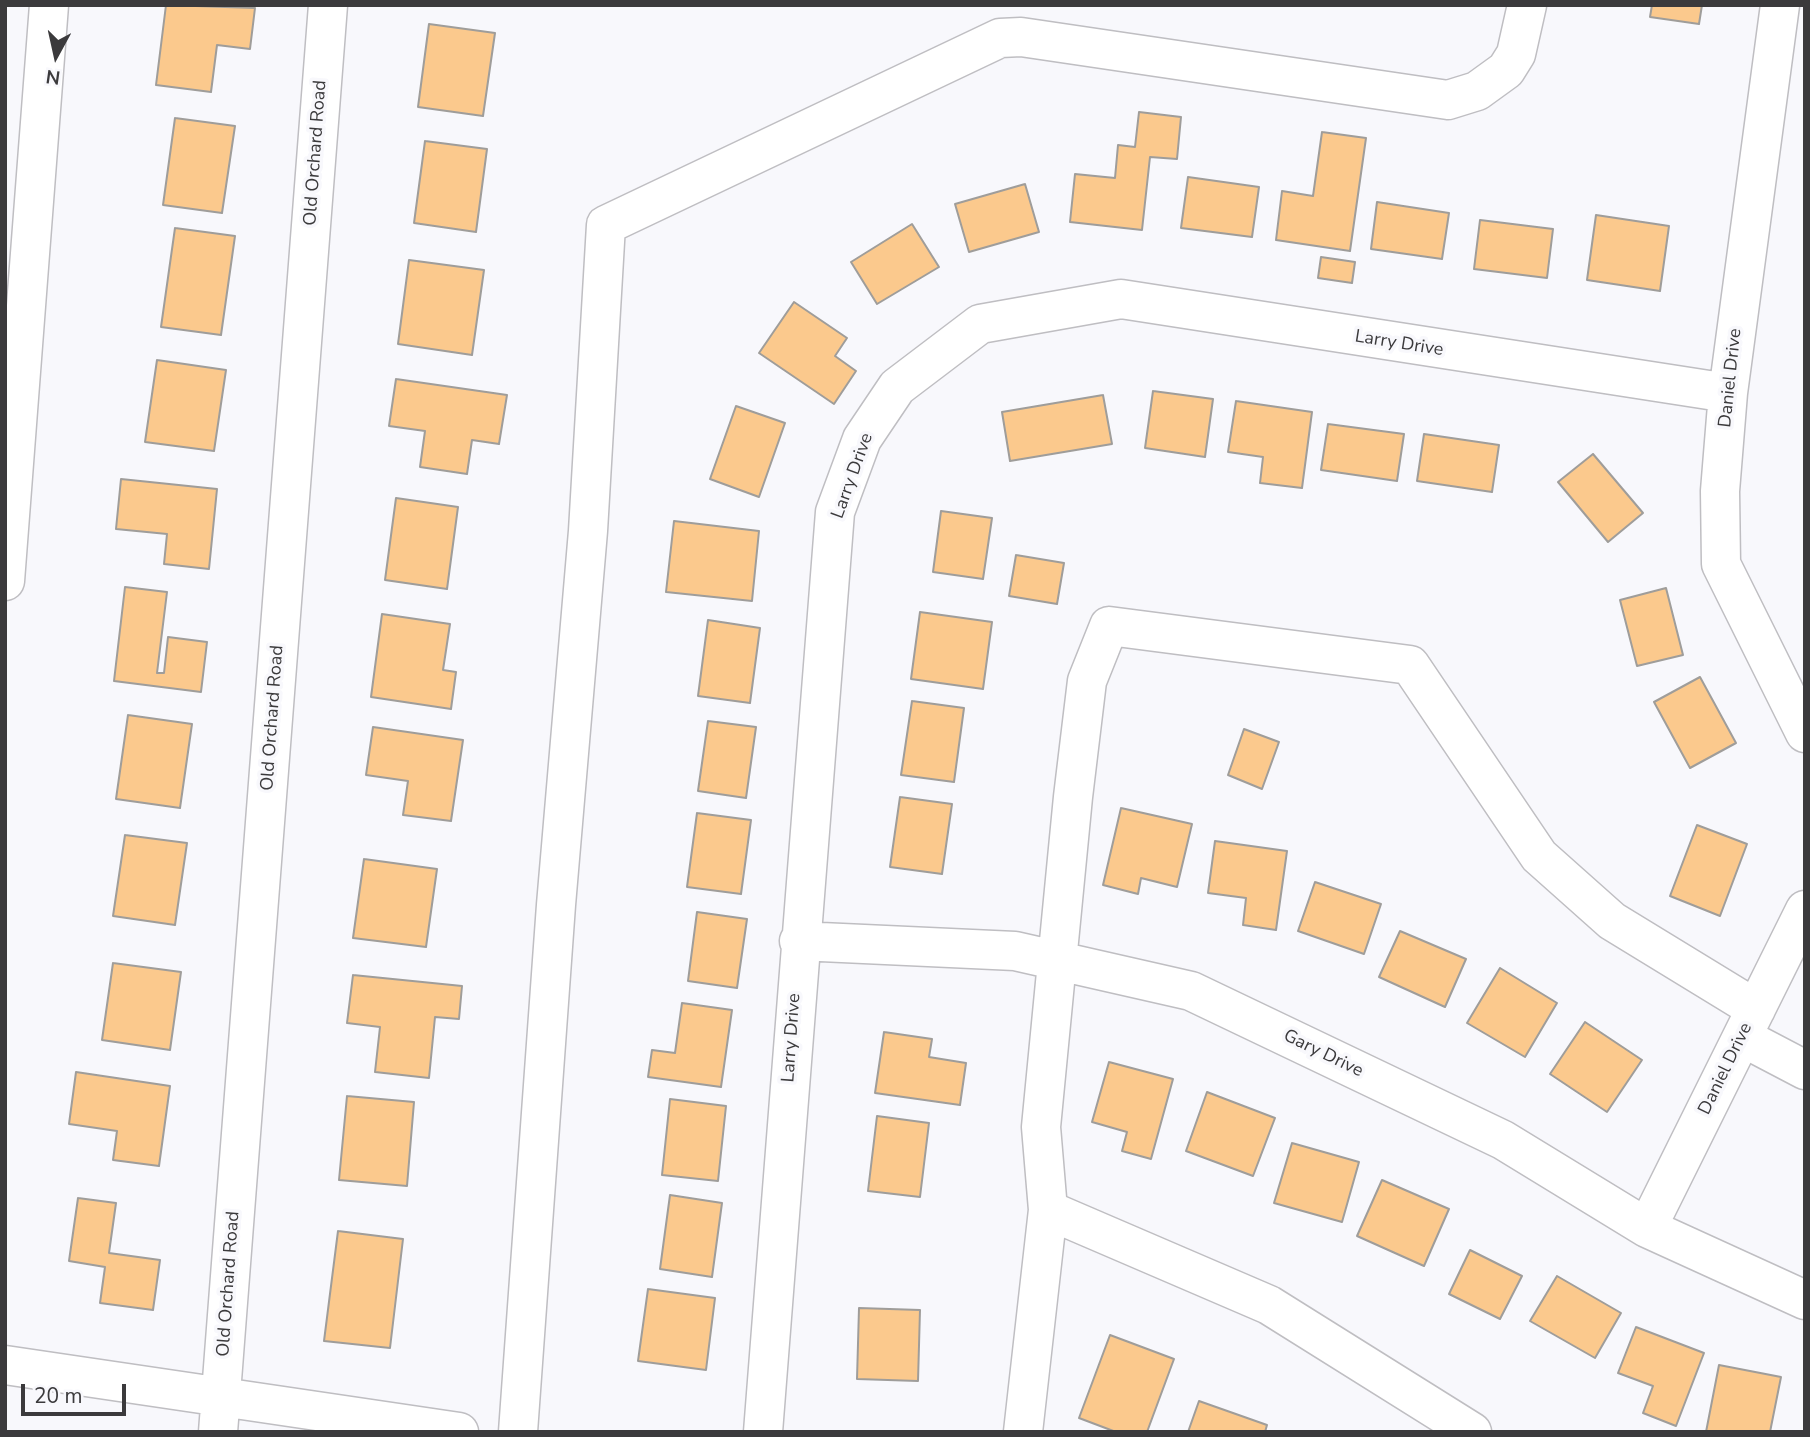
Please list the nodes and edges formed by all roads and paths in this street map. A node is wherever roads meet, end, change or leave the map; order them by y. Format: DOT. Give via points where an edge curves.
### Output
graph roads {
  1 [pos="49,5"];
  2 [pos="328,5"];
  3 [pos="1527,5"];
  4 [pos="1780,5"];
  5 [pos="1728,393"];
  6 [pos="5,581"];
  7 [pos="1805,733"];
  8 [pos="1805,910"];
  9 [pos="799,941"];
  10 [pos="1795,951"];
  11 [pos="1055,961"];
  12 [pos="1749,1023"];
  13 [pos="1805,1070"];
  14 [pos="1048,1210"];
  15 [pos="1647,1228"];
  16 [pos="1805,1300"];
  17 [pos="5,1365"];
  18 [pos="219,1413"];
  19 [pos="459,1432"];
  20 [pos="518,1432"];
  21 [pos="763,1432"];
  22 [pos="1023,1432"];
  23 [pos="1472,1432"];
  1 -- 6 [label="street"];
  2 -- 18 [label="street, Old Orchard Road"];
  3 -- 20 [label="street" via="1516,54 1506,70 1477,91 1448,100 1021,37 1000,38 606,225 588,531"];
  4 -- 5 [label="street, Daniel Drive"];
  5 -- 7 [label="street, Daniel Drive" via="1720,491 1721,565"];
  5 -- 9 [label="street, Larry Drive" via="1121,299 980,324 897,387 862,439 835,512"];
  8 -- 10 [label="street, Daniel Drive"];
  9 -- 11 [label="street, Gary Drive" via="1015,951"];
  9 -- 21 [label="street, Larry Drive"];
  10 -- 12 [label="street, Daniel Drive"];
  11 -- 12 [label="street" via="1087,681 1109,626 1410,665 1539,856 1612,921"];
  11 -- 14 [label="street" via="1041,1127"];
  11 -- 15 [label="street, Gary Drive" via="1191,991 1503,1140"];
  12 -- 13 [label="street"];
  12 -- 15 [label="street, Daniel Drive"];
  14 -- 22 [label="street"];
  14 -- 23 [label="street" via="1269,1305"];
  15 -- 16 [label="street, Gary Drive"];
  17 -- 18 [label="street"];
  18 -- 19 [label="street"];
}
